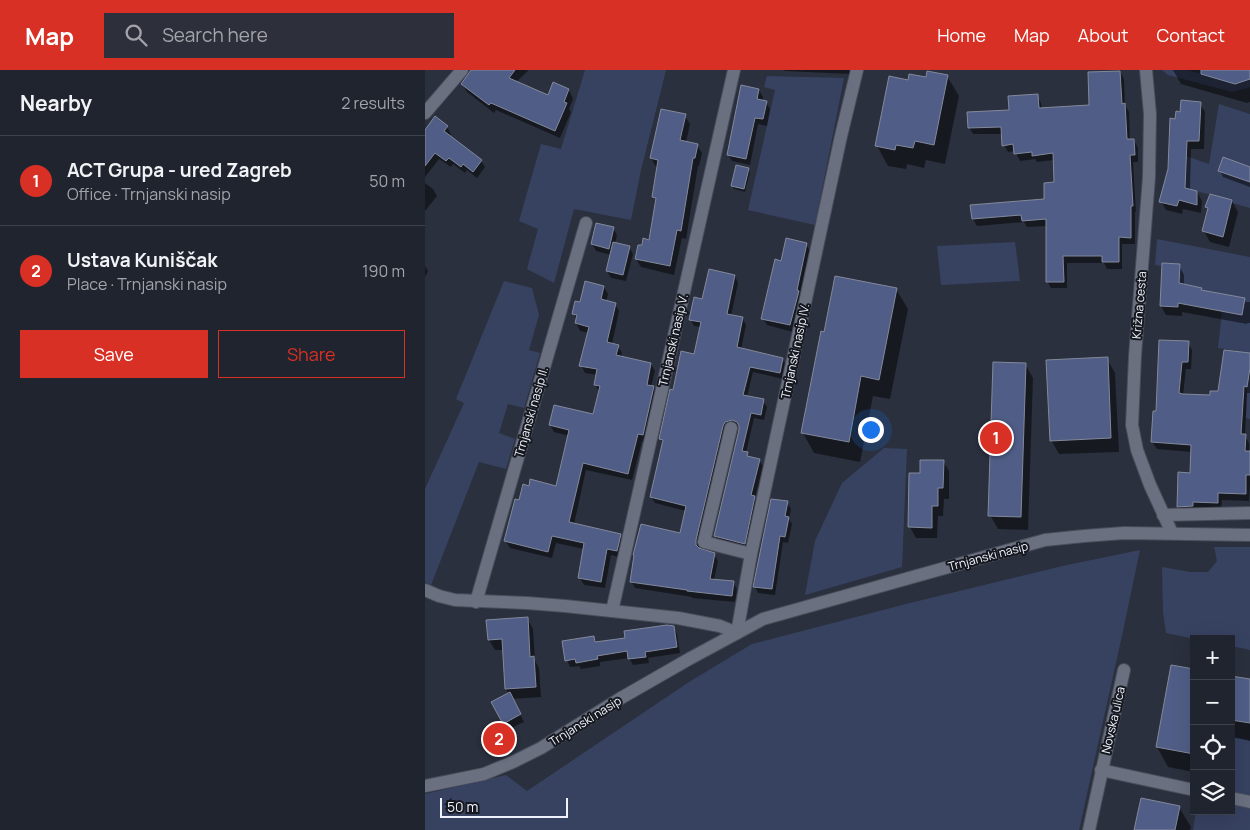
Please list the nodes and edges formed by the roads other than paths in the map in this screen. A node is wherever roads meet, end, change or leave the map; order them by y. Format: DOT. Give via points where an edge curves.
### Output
graph roads {
  1 [pos="462,70"];
  2 [pos="734,70"];
  3 [pos="857,70"];
  4 [pos="1146,70"];
  5 [pos="425,113"];
  6 [pos="586,223"];
  7 [pos="731,428"];
  8 [pos="1250,513"];
  9 [pos="1163,515"];
  10 [pos="1171,533"];
  11 [pos="1250,535"];
  12 [pos="751,554"];
  13 [pos="425,590"];
  14 [pos="476,602"];
  15 [pos="612,611"];
  16 [pos="737,633"];
  17 [pos="1124,670"];
  18 [pos="1101,770"];
  19 [pos="425,786"];
  20 [pos="1190,789"];
  21 [pos="1235,799"];
  22 [pos="1250,802"];
  23 [pos="1089,830"];
  1 -- 5 [label="street"];
  2 -- 15 [label="street, Trnjanski nasip V."];
  3 -- 12 [label="street, Trnjanski nasip IV."];
  4 -- 9 [label="street, Križna cesta" via="1150,114 1149,177 1132,425 1137,450"];
  6 -- 14 [label="street, Trnjanski nasip II."];
  7 -- 12 [label="street" via="705,542"];
  8 -- 9 [label="street"];
  9 -- 10 [label="street, Križna cesta"];
  10 -- 11 [label="street, Trnjanski nasip"];
  10 -- 16 [label="street, Trnjanski nasip" via="1123,533 1045,540 763,619"];
  12 -- 16 [label="street, Trnjanski nasip IV."];
  13 -- 14 [label="street" via="455,600"];
  14 -- 15 [label="street"];
  15 -- 16 [label="street" via="678,618 720,626"];
  16 -- 19 [label="street, Trnjanski nasip" via="513,762 484,774"];
  17 -- 18 [label="street, Novska ulica"];
  18 -- 20 [label="street, Novska ulica"];
  18 -- 23 [label="street, Novska ulica"];
  21 -- 22 [label="street"];
}
